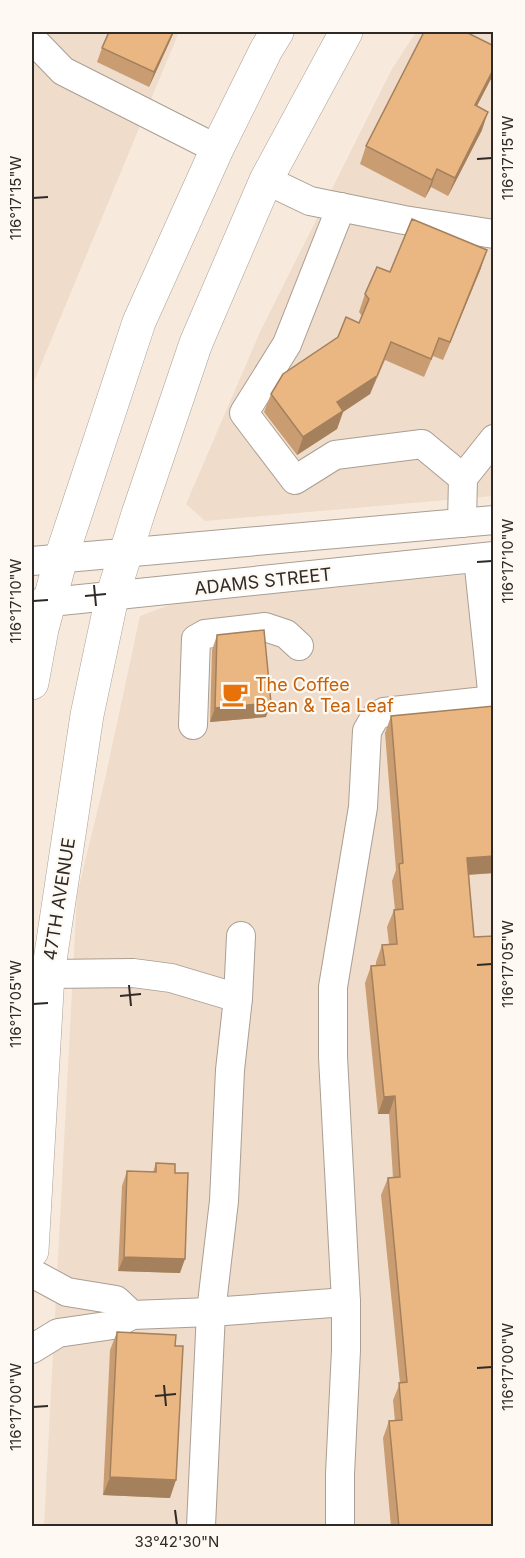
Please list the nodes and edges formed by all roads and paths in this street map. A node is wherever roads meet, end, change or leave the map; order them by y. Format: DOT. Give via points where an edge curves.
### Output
graph roads {
  1 [pos="277,32"];
  2 [pos="346,32"];
  3 [pos="32,39"];
  4 [pos="217,149"];
  5 [pos="266,180"];
  6 [pos="341,207"];
  7 [pos="494,234"];
  8 [pos="494,439"];
  9 [pos="463,478"];
  10 [pos="494,520"];
  11 [pos="462,523"];
  12 [pos="126,552"];
  13 [pos="486,557"];
  14 [pos="46,559"];
  15 [pos="112,597"];
  16 [pos="40,603"];
  17 [pos="299,646"];
  18 [pos="32,683"];
  19 [pos="493,700"];
  20 [pos="193,725"];
  21 [pos="241,936"];
  22 [pos="48,974"];
  23 [pos="238,999"];
  24 [pos="32,1251"];
  25 [pos="32,1273"];
  26 [pos="346,1302"];
  27 [pos="211,1312"];
  28 [pos="132,1315"];
  29 [pos="32,1349"];
  30 [pos="201,1527"];
  31 [pos="340,1527"];
  1 -- 4 [label="main road"];
  2 -- 5 [label="main road, 47TH AVENUE"];
  3 -- 4 [label="street" via="63,71"];
  4 -- 14 [label="main road" via="139,322"];
  5 -- 6 [label="street" via="310,201"];
  5 -- 12 [label="main road, 47TH AVENUE" via="196,343"];
  6 -- 7 [label="street"];
  6 -- 9 [label="street" via="287,344 243,413 295,480 335,455 422,444"];
  8 -- 9 [label="street"];
  9 -- 11 [label="street"];
  10 -- 11 [label="street"];
  11 -- 12 [label="street"];
  12 -- 14 [label="street"];
  12 -- 15 [label="main road, 47TH AVENUE"];
  13 -- 15 [label="street, ADAMS STREET"];
  13 -- 19 [label="street"];
  14 -- 16 [label="main road"];
  15 -- 16 [label="street, ADAMS STREET"];
  15 -- 22 [label="main road, 47TH AVENUE" via="87,716"];
  16 -- 18 [label="main road"];
  17 -- 20 [label="street" via="286,634 265,627 205,634 196,639"];
  19 -- 26 [label="street" via="384,711 367,731 363,807 332,1007"];
  21 -- 23 [label="street"];
  22 -- 23 [label="street" via="171,978"];
  22 -- 24 [label="main road, 47TH AVENUE"];
  23 -- 27 [label="street" via="230,1070 224,1201"];
  25 -- 28 [label="street" via="67,1292 116,1300"];
  26 -- 27 [label="street"];
  26 -- 31 [label="street"];
  27 -- 28 [label="street"];
  27 -- 30 [label="street"];
  28 -- 29 [label="street" via="113,1325 58,1332"];
}
